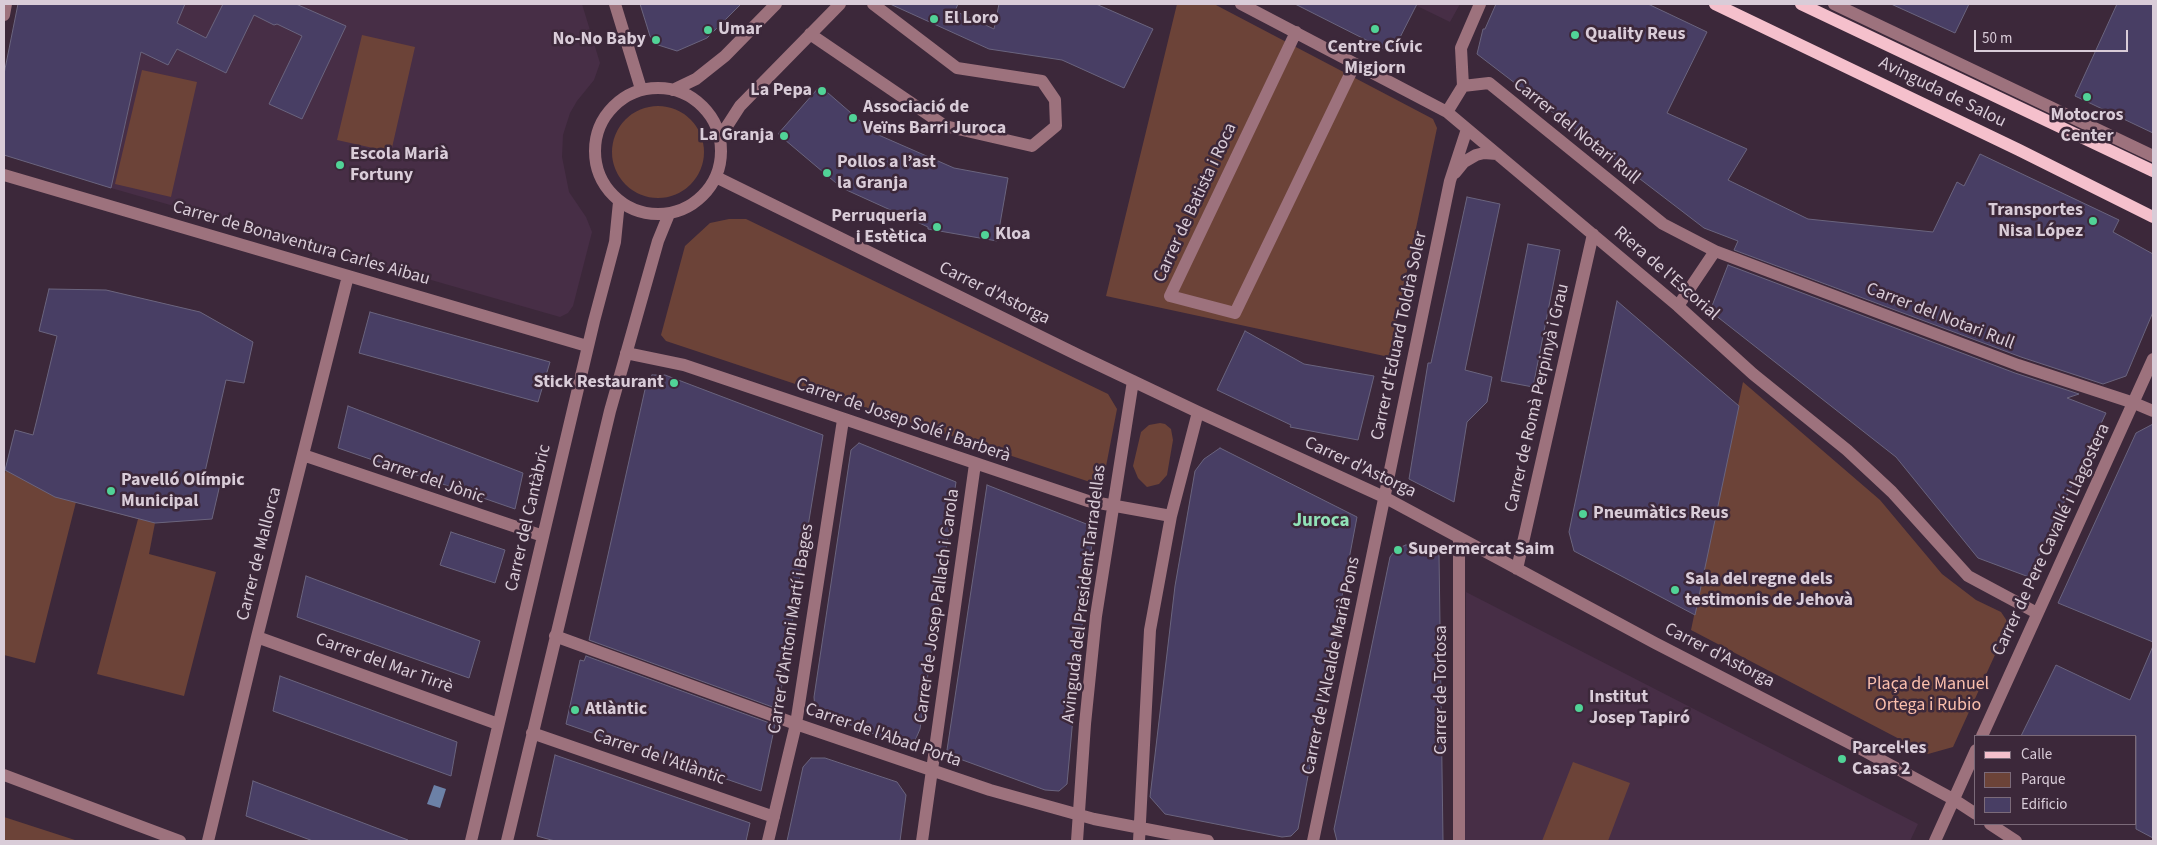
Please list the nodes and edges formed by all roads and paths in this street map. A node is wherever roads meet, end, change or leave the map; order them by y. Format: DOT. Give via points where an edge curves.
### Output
graph roads {
  1 [pos="6,4"];
  2 [pos="615,4"];
  3 [pos="776,4"];
  4 [pos="840,4"];
  5 [pos="873,4"];
  6 [pos="1241,4"];
  7 [pos="1480,4"];
  8 [pos="1715,4"];
  9 [pos="1801,4"];
  10 [pos="1834,4"];
  11 [pos="1257,7"];
  12 [pos="4,15"];
  13 [pos="1296,32"];
  14 [pos="810,34"];
  15 [pos="1355,64"];
  16 [pos="1463,86"];
  17 [pos="641,89"];
  18 [pos="673,90"];
  19 [pos="1447,112"];
  20 [pos="1467,129"];
  21 [pos="720,137"];
  22 [pos="1498,154"];
  23 [pos="2153,156"];
  24 [pos="2153,171"];
  25 [pos="4,175"];
  26 [pos="716,177"];
  27 [pos="1450,182"];
  28 [pos="619,202"];
  29 [pos="669,214"];
  30 [pos="2153,217"];
  31 [pos="1593,234"];
  32 [pos="1715,251"];
  33 [pos="348,276"];
  34 [pos="1678,306"];
  35 [pos="587,346"];
  36 [pos="626,353"];
  37 [pos="2153,359"];
  38 [pos="1132,381"];
  39 [pos="2134,402"];
  40 [pos="2153,411"];
  41 [pos="1198,412"];
  42 [pos="843,420"];
  43 [pos="303,455"];
  44 [pos="976,464"];
  45 [pos="1384,498"];
  46 [pos="1112,506"];
  47 [pos="1171,516"];
  48 [pos="543,536"];
  49 [pos="1459,538"];
  50 [pos="1517,569"];
  51 [pos="2037,613"];
  52 [pos="556,636"];
  53 [pos="257,637"];
  54 [pos="498,724"];
  55 [pos="796,724"];
  56 [pos="532,733"];
  57 [pos="1982,735"];
  58 [pos="1974,754"];
  59 [pos="932,771"];
  60 [pos="4,775"];
  61 [pos="1953,799"];
  62 [pos="1974,813"];
  63 [pos="1079,815"];
  64 [pos="774,817"];
  65 [pos="1992,825"];
  66 [pos="1138,828"];
  67 [pos="511,840"];
  68 [pos="180,841"];
  69 [pos="208,841"];
  70 [pos="472,841"];
  71 [pos="768,841"];
  72 [pos="922,841"];
  73 [pos="1077,841"];
  74 [pos="1139,841"];
  75 [pos="1208,841"];
  76 [pos="1313,841"];
  77 [pos="1459,841"];
  78 [pos="1935,841"];
  79 [pos="2016,841"];
  1 -- 12 [label="street"];
  2 -- 17 [label="street"];
  3 -- 18 [label="street" via="725,56 696,79"];
  4 -- 14 [label="street"];
  5 -- 14 [label="street" via="957,68 1042,81 1055,100 1056,126 1032,146 945,126"];
  6 -- 11 [label="street, Riera de l'Escorial"];
  7 -- 16 [label="street" via="1461,48"];
  8 -- 30 [label="main road, Avinguda de Salou"];
  9 -- 24 [label="main road"];
  10 -- 23 [label="street, Avinguda de Salou"];
  11 -- 13 [label="street, Riera de l'Escorial"];
  13 -- 15 [label="street, Riera de l'Escorial"];
  13 -- 15 [label="street, Carrer de Batista i Roca" via="1170,296 1235,313"];
  14 -- 21 [label="street" via="740,106"];
  15 -- 19 [label="street, Riera de l'Escorial"];
  16 -- 19 [label="street"];
  16 -- 32 [label="street, Carrer del Notari Rull" via="1489,84 1664,224"];
  17 -- 18 [label="street"];
  17 -- 28 [label="street" via="616,104 603,121 596,142 598,172"];
  18 -- 21 [label="street" via="702,106"];
  19 -- 20 [label="street, Riera de l'Escorial"];
  20 -- 22 [label="street, Riera de l'Escorial"];
  20 -- 27 [label="street, Carrer d'Eduard Toldrà Soler"];
  21 -- 26 [label="street" via="722,156"];
  22 -- 27 [label="street, Carrer d'Eduard Toldrà Soler" via="1484,153 1470,158"];
  22 -- 31 [label="street, Riera de l'Escorial"];
  25 -- 33 [label="street, Carrer de Bonaventura Carles Aibau"];
  26 -- 29 [label="street" via="701,198"];
  26 -- 38 [label="street, Carrer d'Astorga"];
  27 -- 45 [label="street, Carrer d'Eduard Toldrà Soler"];
  28 -- 29 [label="street" via="639,212"];
  28 -- 35 [label="street, Carrer del Cantàbric" via="615,242"];
  29 -- 36 [label="street" via="658,241"];
  31 -- 34 [label="street, Riera de l'Escorial"];
  31 -- 50 [label="street, Carrer de Romà Perpinyà i Grau"];
  32 -- 34 [label="street"];
  32 -- 39 [label="street, Carrer del Notari Rull" via="2018,365"];
  33 -- 35 [label="street, Carrer de Bonaventura Carles Aibau"];
  33 -- 43 [label="street, Carrer de Mallorca"];
  34 -- 51 [label="street, Riera de l'Escorial" via="1892,492 1968,576"];
  35 -- 48 [label="street, Carrer del Cantàbric"];
  36 -- 42 [label="street, Carrer de Josep Solé i Barberà" via="684,365"];
  36 -- 52 [label="street"];
  37 -- 39 [label="street, Carrer de Pere Cavallé i Llagostera"];
  38 -- 41 [label="street, Carrer d'Astorga"];
  38 -- 46 [label="street, Avinguda del President Tarradellas"];
  39 -- 40 [label="street, Carrer del Notari Rull"];
  39 -- 51 [label="street, Carrer de Pere Cavallé i Llagostera"];
  41 -- 45 [label="street, Carrer d'Astorga"];
  41 -- 47 [label="street"];
  42 -- 44 [label="street, Carrer de Josep Solé i Barberà"];
  42 -- 55 [label="street, Carrer d'Antoni Martí i Bages"];
  43 -- 48 [label="street, Carrer del Jònic"];
  43 -- 53 [label="street, Carrer de Mallorca"];
  44 -- 46 [label="street, Carrer de Josep Solé i Barberà"];
  44 -- 59 [label="street, Carrer de Josep Pallach i Carola"];
  45 -- 49 [label="street, Carrer d'Astorga"];
  45 -- 76 [label="street, Carrer de l'Alcalde Marià Pons"];
  46 -- 47 [label="street, Carrer de Josep Solé i Barberà"];
  46 -- 63 [label="street, Avinguda del President Tarradellas" via="1096,616"];
  47 -- 66 [label="street" via="1150,630"];
  48 -- 54 [label="street, Carrer del Cantàbric"];
  49 -- 50 [label="street, Carrer d'Astorga"];
  49 -- 77 [label="street, Carrer de Tortosa"];
  50 -- 61 [label="street, Carrer d'Astorga"];
  51 -- 57 [label="street, Carrer de Pere Cavallé i Llagostera"];
  52 -- 55 [label="street, Carrer de l'Abad Porta"];
  52 -- 56 [label="street"];
  53 -- 54 [label="street, Carrer del Mar Tirrè"];
  53 -- 69 [label="street, Carrer de Mallorca"];
  54 -- 70 [label="street, Carrer del Cantàbric"];
  55 -- 59 [label="street, Carrer de l'Abad Porta"];
  55 -- 64 [label="street, Carrer d'Antoni Martí i Bages"];
  56 -- 64 [label="street, Carrer de l'Atlàntic"];
  56 -- 67 [label="street"];
  58 -- 61 [label="street"];
  59 -- 63 [label="street, Carrer de l'Abad Porta"];
  59 -- 72 [label="street, Carrer de Josep Pallach i Carola"];
  60 -- 68 [label="street"];
  61 -- 62 [label="street, Carrer d'Astorga"];
  61 -- 78 [label="street"];
  63 -- 66 [label="street, Carrer de l'Abad Porta"];
  63 -- 73 [label="street, Avinguda del President Tarradellas"];
  64 -- 71 [label="street, Carrer d'Antoni Martí i Bages"];
  65 -- 79 [label="street"];
  66 -- 74 [label="street"];
  66 -- 75 [label="street, Carrer de l'Abad Porta"];
}
